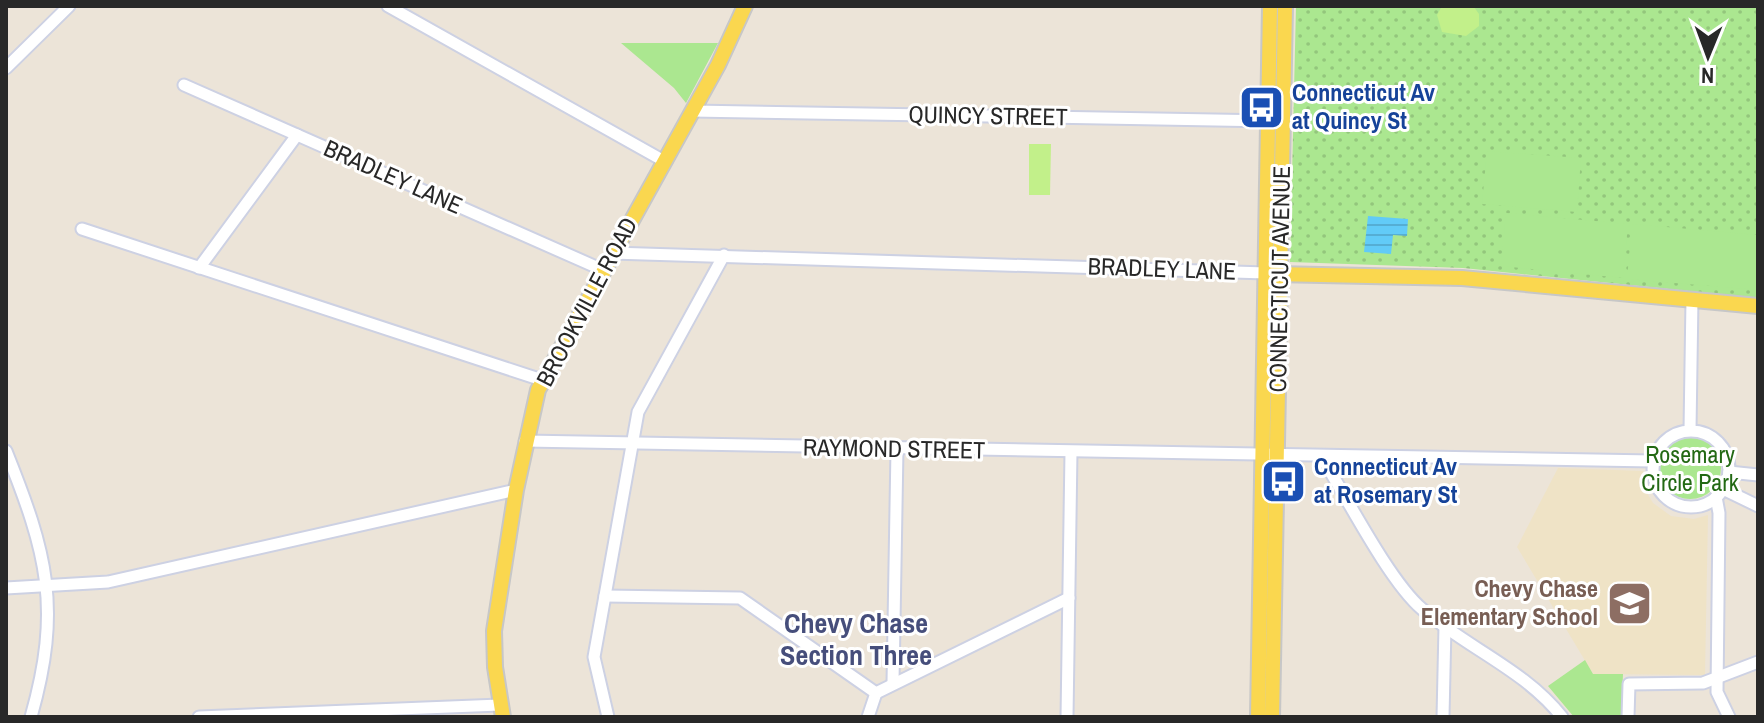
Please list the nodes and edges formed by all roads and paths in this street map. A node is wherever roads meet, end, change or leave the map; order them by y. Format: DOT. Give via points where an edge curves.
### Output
graph roads {
  1 [pos="69,6"];
  2 [pos="388,6"];
  3 [pos="745,6"];
  4 [pos="1270,6"];
  5 [pos="1285,6"];
  6 [pos="6,68"];
  7 [pos="184,85"];
  8 [pos="692,111"];
  9 [pos="1276,121"];
  10 [pos="297,135"];
  11 [pos="664,161"];
  12 [pos="82,229"];
  13 [pos="612,253"];
  14 [pos="724,255"];
  15 [pos="199,268"];
  16 [pos="603,270"];
  17 [pos="1273,273"];
  18 [pos="1692,299"];
  19 [pos="1758,306"];
  20 [pos="542,380"];
  21 [pos="1690,430"];
  22 [pos="525,441"];
  23 [pos="632,444"];
  24 [pos="897,449"];
  25 [pos="6,451"];
  26 [pos="1071,452"];
  27 [pos="1270,455"];
  28 [pos="1321,456"];
  29 [pos="1653,461"];
  30 [pos="1729,472"];
  31 [pos="1758,475"];
  32 [pos="516,490"];
  33 [pos="1720,493"];
  34 [pos="1758,506"];
  35 [pos="6,588"];
  36 [pos="47,588"];
  37 [pos="605,596"];
  38 [pos="1069,598"];
  39 [pos="1445,626"];
  40 [pos="1758,662"];
  41 [pos="1717,680"];
  42 [pos="893,682"];
  43 [pos="876,693"];
  44 [pos="502,711"];
  45 [pos="31,717"];
  46 [pos="199,717"];
  47 [pos="608,717"];
  48 [pos="868,717"];
  49 [pos="1067,717"];
  50 [pos="1258,717"];
  51 [pos="1272,717"];
  52 [pos="1443,717"];
  53 [pos="1562,717"];
  54 [pos="1628,717"];
  55 [pos="1729,717"];
  1 -- 6 [label="street"];
  2 -- 11 [label="street"];
  3 -- 8 [label="main road, BROOKVILLE ROAD"];
  4 -- 9 [label="main road, CONNECTICUT AVENUE"];
  5 -- 9 [label="main road, CONNECTICUT AVENUE"];
  7 -- 10 [label="street, BRADLEY LANE"];
  8 -- 9 [label="street, QUINCY STREET"];
  8 -- 11 [label="main road, BROOKVILLE ROAD"];
  9 -- 17 [label="main road, CONNECTICUT AVENUE"];
  10 -- 15 [label="street"];
  10 -- 16 [label="street, BRADLEY LANE"];
  11 -- 13 [label="main road, BROOKVILLE ROAD"];
  12 -- 15 [label="street"];
  13 -- 14 [label="street, BRADLEY LANE"];
  13 -- 16 [label="main road, BROOKVILLE ROAD"];
  14 -- 17 [label="street, BRADLEY LANE"];
  14 -- 23 [label="street" via="642,401"];
  15 -- 20 [label="street"];
  16 -- 20 [label="main road, BROOKVILLE ROAD"];
  17 -- 18 [label="main road, BRADLEY LANE" via="1462,278"];
  17 -- 27 [label="main road, CONNECTICUT AVENUE"];
  18 -- 19 [label="main road, BRADLEY LANE"];
  18 -- 21 [label="street"];
  20 -- 22 [label="main road, BROOKVILLE ROAD"];
  21 -- 29 [label="street" via="1666,439"];
  21 -- 30 [label="street" via="1702,432 1722,448"];
  22 -- 23 [label="street, RAYMOND STREET"];
  22 -- 32 [label="main road, BROOKVILLE ROAD"];
  23 -- 24 [label="street, RAYMOND STREET"];
  23 -- 37 [label="street"];
  24 -- 26 [label="street, RAYMOND STREET"];
  24 -- 42 [label="street"];
  25 -- 36 [label="street" via="35,525"];
  26 -- 27 [label="street, RAYMOND STREET"];
  26 -- 38 [label="street"];
  27 -- 28 [label="street, RAYMOND STREET"];
  27 -- 50 [label="main road, CONNECTICUT AVENUE"];
  27 -- 51 [label="main road, CONNECTICUT AVENUE"];
  28 -- 29 [label="street, RAYMOND STREET"];
  28 -- 39 [label="street" via="1403,588"];
  29 -- 33 [label="street" via="1656,484 1671,502 1694,507"];
  30 -- 31 [label="street"];
  30 -- 33 [label="street"];
  32 -- 36 [label="street" via="108,582"];
  32 -- 44 [label="main road, BROOKVILLE ROAD" via="494,631"];
  33 -- 34 [label="street"];
  33 -- 41 [label="street"];
  35 -- 36 [label="street"];
  36 -- 45 [label="street" via="46,657"];
  37 -- 43 [label="street" via="740,598"];
  37 -- 47 [label="street" via="594,657"];
  38 -- 42 [label="street"];
  38 -- 49 [label="street"];
  39 -- 52 [label="street"];
  39 -- 53 [label="street" via="1521,677"];
  40 -- 41 [label="street"];
  41 -- 54 [label="street" via="1629,684"];
  41 -- 55 [label="street"];
  42 -- 43 [label="street"];
  43 -- 48 [label="street"];
  44 -- 46 [label="street"];
}
